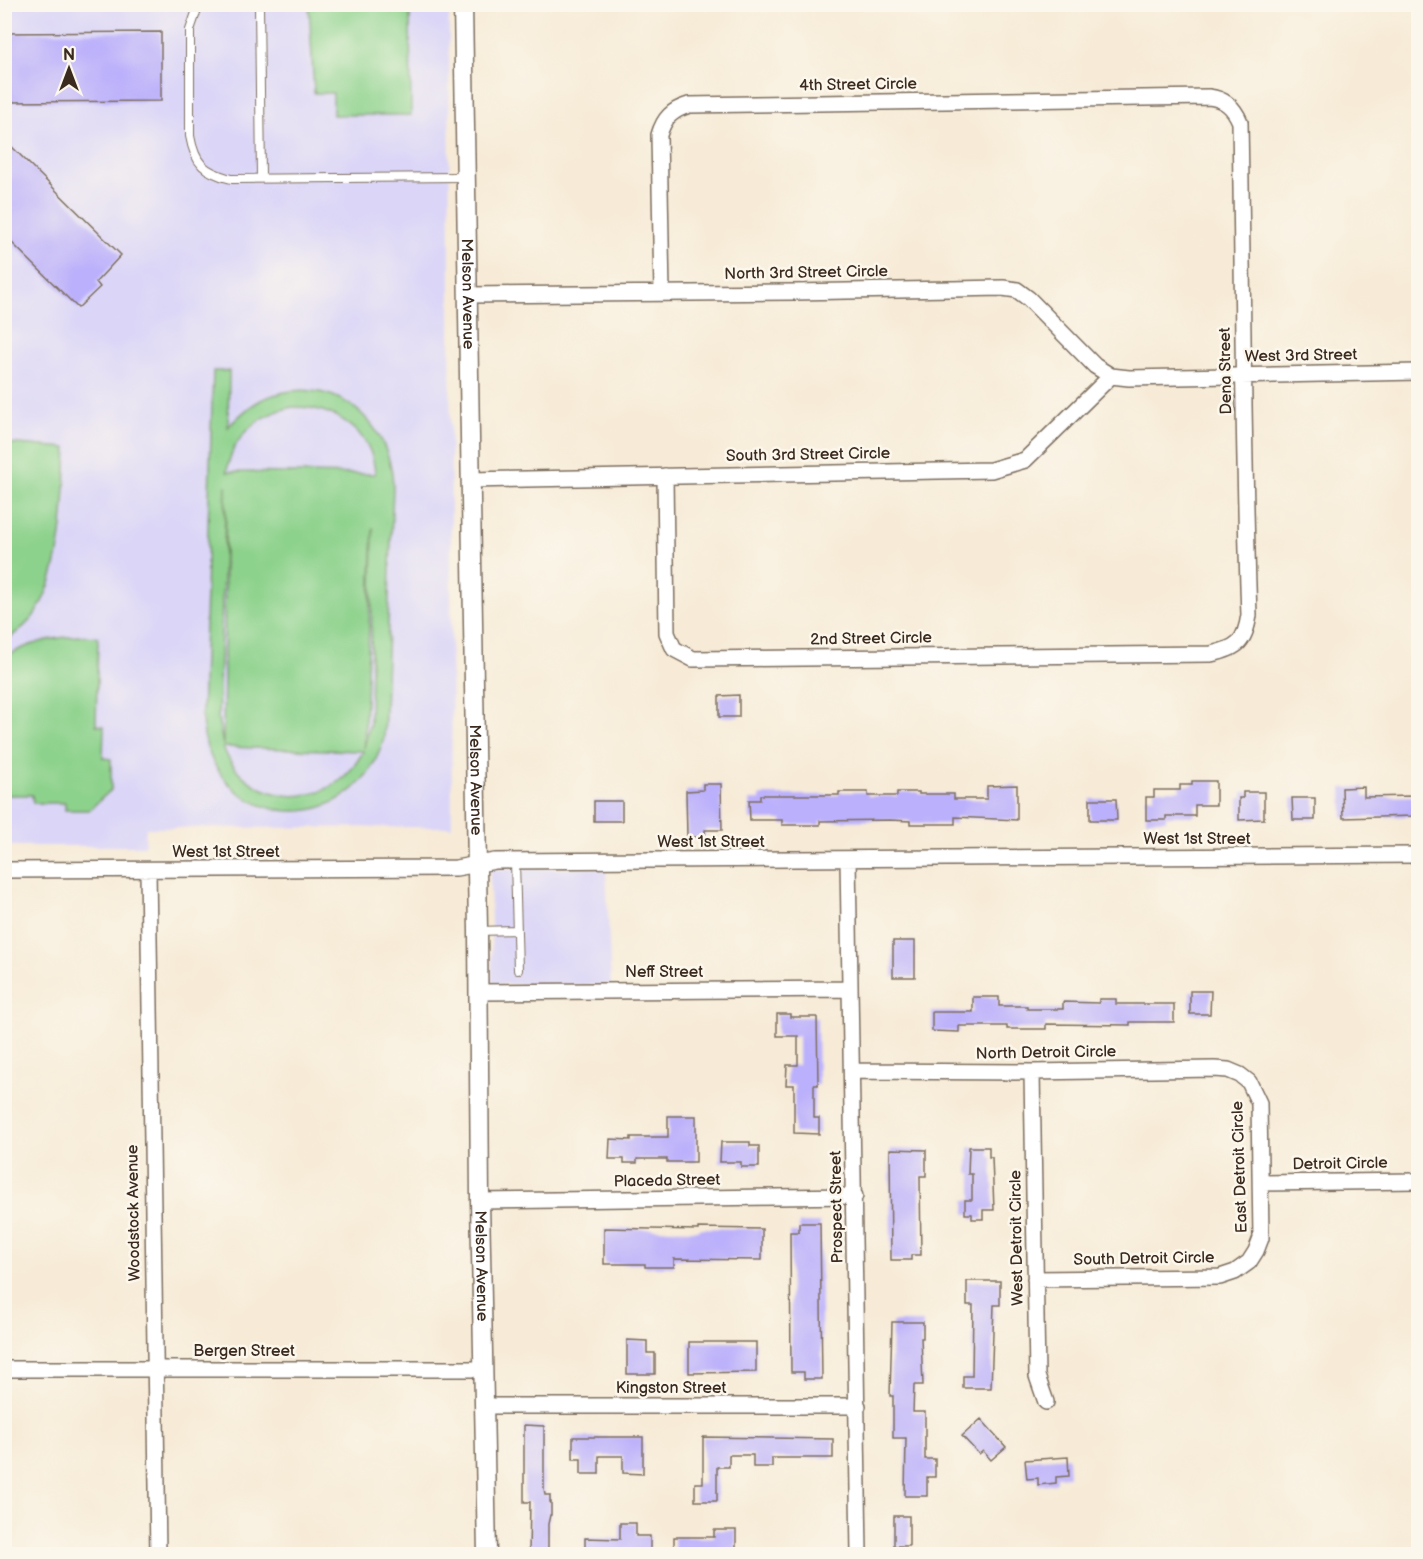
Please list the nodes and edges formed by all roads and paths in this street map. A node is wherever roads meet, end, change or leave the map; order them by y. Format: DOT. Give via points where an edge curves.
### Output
graph roads {
  1 [pos="199,4"];
  2 [pos="259,4"];
  3 [pos="463,4"];
  4 [pos="1228,104"];
  5 [pos="465,177"];
  6 [pos="261,178"];
  7 [pos="662,292"];
  8 [pos="468,295"];
  9 [pos="1419,372"];
  10 [pos="1245,375"];
  11 [pos="1112,376"];
  12 [pos="665,476"];
  13 [pos="470,480"];
  14 [pos="1242,640"];
  15 [pos="1419,855"];
  16 [pos="849,859"];
  17 [pos="515,861"];
  18 [pos="476,864"];
  19 [pos="4,870"];
  20 [pos="148,870"];
  21 [pos="516,930"];
  22 [pos="478,931"];
  23 [pos="518,970"];
  24 [pos="850,989"];
  25 [pos="479,992"];
  26 [pos="852,1071"];
  27 [pos="1032,1072"];
  28 [pos="1240,1075"];
  29 [pos="1419,1181"];
  30 [pos="1261,1183"];
  31 [pos="855,1196"];
  32 [pos="480,1201"];
  33 [pos="1249,1262"];
  34 [pos="1035,1279"];
  35 [pos="4,1369"];
  36 [pos="154,1369"];
  37 [pos="484,1369"];
  38 [pos="1046,1402"];
  39 [pos="485,1406"];
  40 [pos="858,1406"];
  41 [pos="158,1554"];
  42 [pos="487,1554"];
  43 [pos="859,1554"];
  1 -- 6 [label="lane" via="190,30 193,152 213,174"];
  2 -- 6 [label="lane"];
  3 -- 5 [label="street, Melson Avenue"];
  4 -- 7 [label="street, 4th Street Circle" via="1209,97 678,108 663,123 659,135"];
  4 -- 10 [label="street, Dena Street" via="1240,122"];
  5 -- 6 [label="lane"];
  5 -- 8 [label="street, Melson Avenue"];
  7 -- 8 [label="street, North 3rd Street Circle"];
  7 -- 11 [label="street, North 3rd Street Circle" via="1017,290 1095,366"];
  8 -- 13 [label="street, Melson Avenue"];
  9 -- 10 [label="street, West 3rd Street"];
  10 -- 11 [label="street, West 3rd Street"];
  10 -- 14 [label="street, Dena Street" via="1249,615"];
  11 -- 12 [label="street, South 3rd Street Circle" via="1025,460 991,470"];
  12 -- 13 [label="street, South 3rd Street Circle"];
  12 -- 14 [label="street, 2nd Street Circle" via="667,633 674,649 693,659 1212,654 1230,650"];
  13 -- 18 [label="street, Melson Avenue"];
  15 -- 16 [label="street, West 1st Street"];
  16 -- 17 [label="street, West 1st Street"];
  16 -- 24 [label="street, Prospect Street"];
  17 -- 18 [label="street, West 1st Street"];
  17 -- 21 [label="lane"];
  18 -- 20 [label="street, West 1st Street" via="456,868"];
  18 -- 22 [label="street, Melson Avenue"];
  19 -- 20 [label="street, West 1st Street"];
  20 -- 36 [label="street, Woodstock Avenue"];
  21 -- 22 [label="lane"];
  21 -- 23 [label="lane"];
  22 -- 25 [label="street, Melson Avenue"];
  24 -- 25 [label="street, Neff Street"];
  24 -- 26 [label="street, Prospect Street"];
  25 -- 32 [label="street, Melson Avenue"];
  26 -- 27 [label="street, North Detroit Circle"];
  26 -- 31 [label="street, Prospect Street"];
  27 -- 28 [label="street, North Detroit Circle" via="1214,1068"];
  27 -- 34 [label="street, West Detroit Circle"];
  28 -- 30 [label="street, East Detroit Circle" via="1249,1082 1259,1103"];
  29 -- 30 [label="street, Detroit Circle"];
  30 -- 33 [label="street, East Detroit Circle" via="1261,1238"];
  31 -- 32 [label="street, Placeda Street"];
  31 -- 40 [label="street, Prospect Street"];
  32 -- 37 [label="street, Melson Avenue"];
  33 -- 34 [label="street, South Detroit Circle" via="1220,1277"];
  34 -- 38 [label="street, West Detroit Circle" via="1037,1376"];
  35 -- 36 [label="street, Bergen Street"];
  36 -- 37 [label="street, Bergen Street"];
  36 -- 41 [label="street, Woodstock Avenue"];
  37 -- 39 [label="street, Melson Avenue"];
  39 -- 40 [label="street, Kingston Street"];
  39 -- 42 [label="street, Melson Avenue"];
  40 -- 43 [label="street, Prospect Street"];
}
